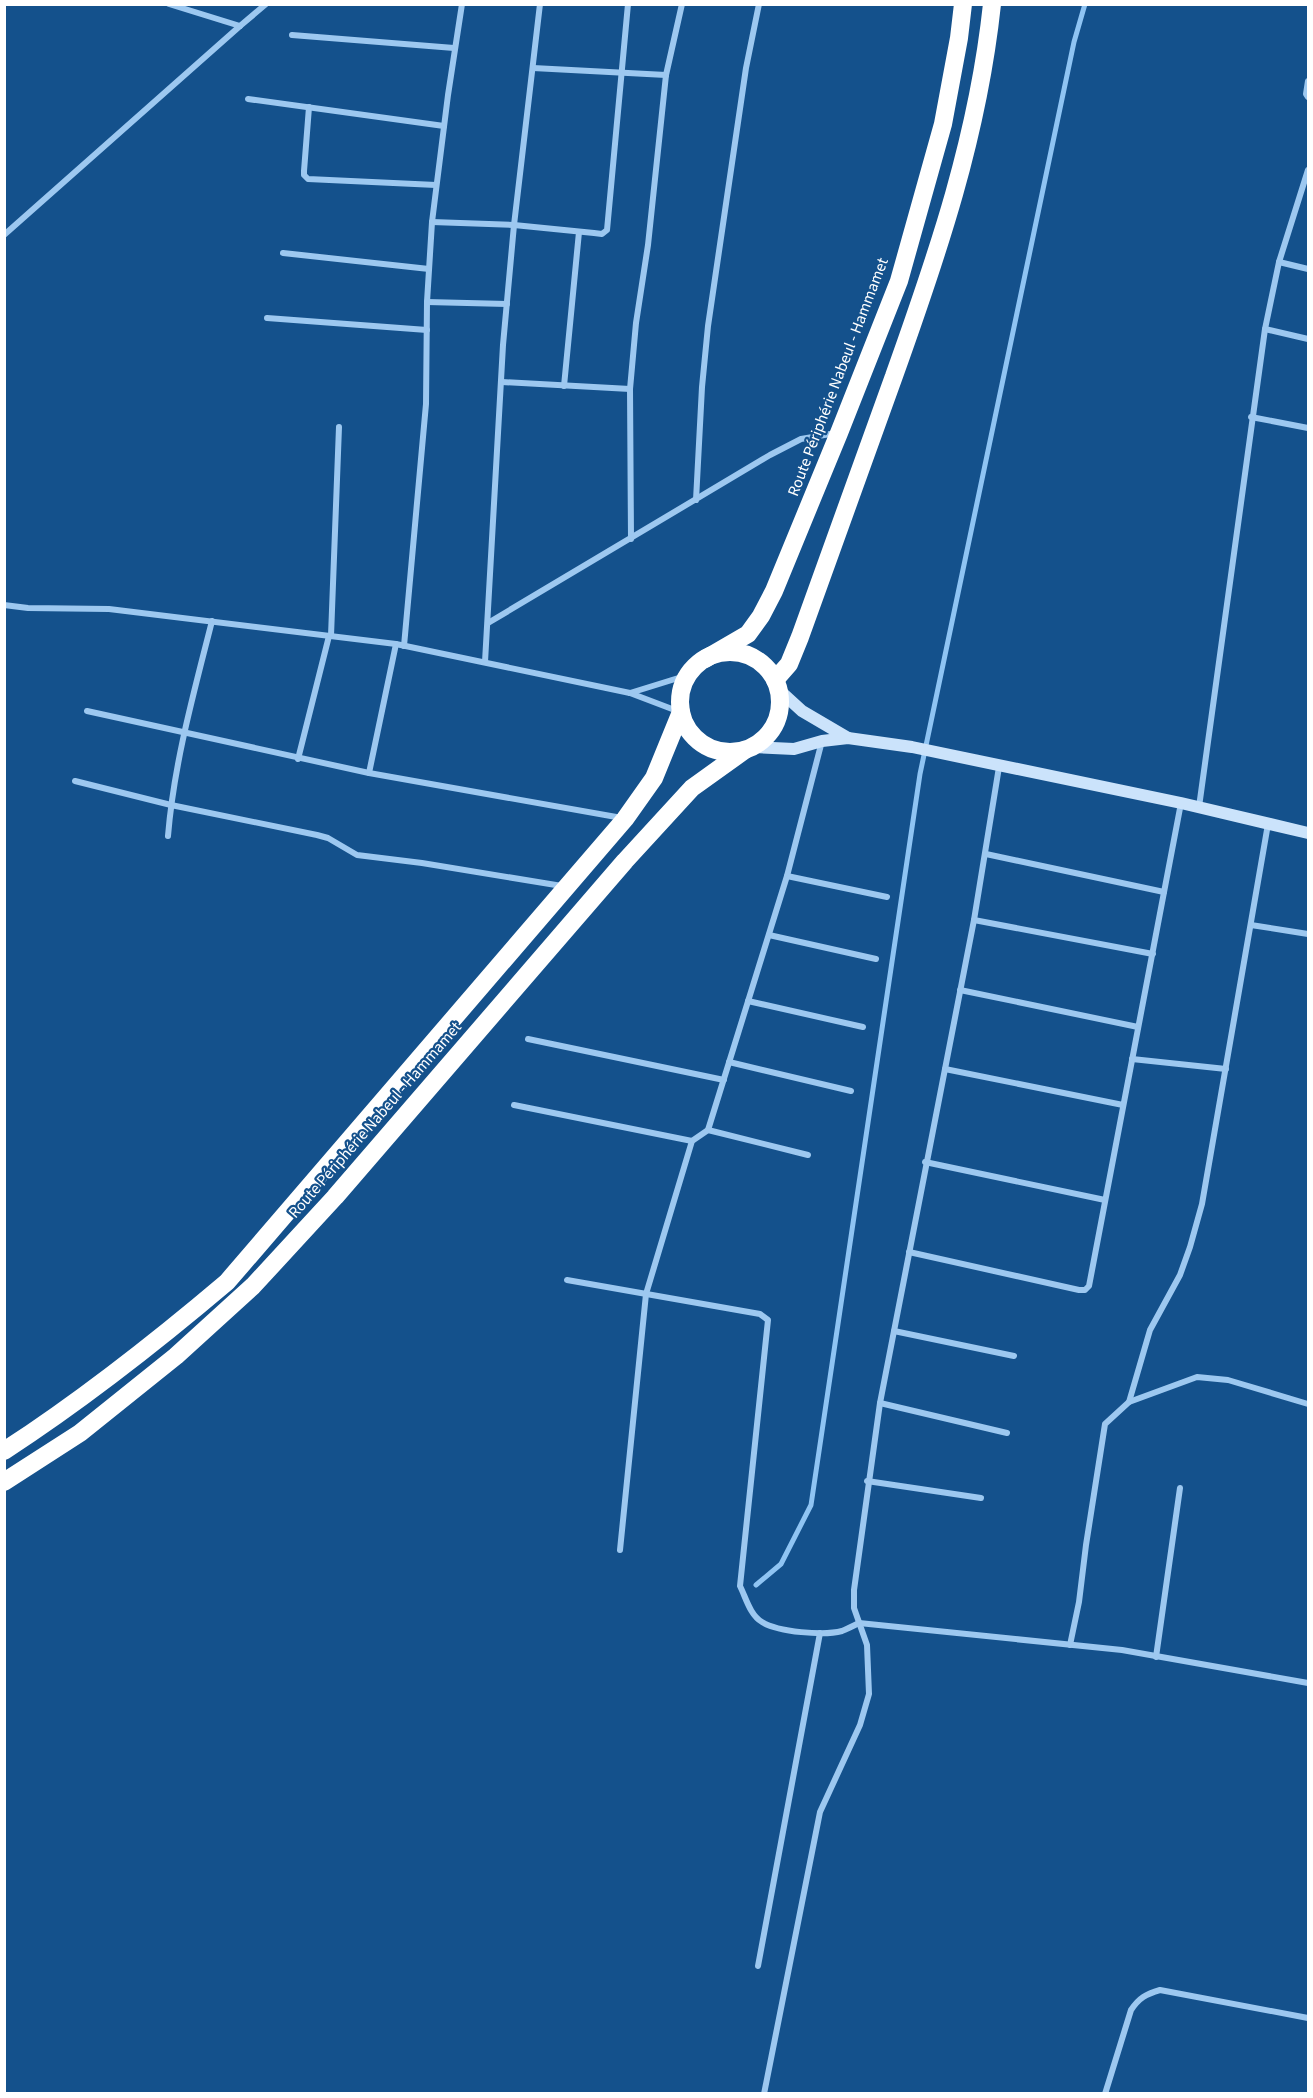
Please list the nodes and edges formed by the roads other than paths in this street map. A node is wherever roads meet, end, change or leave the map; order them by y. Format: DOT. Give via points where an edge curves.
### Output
graph roads {
  1 [pos="169,4"];
  2 [pos="266,4"];
  3 [pos="462,4"];
  4 [pos="540,4"];
  5 [pos="628,4"];
  6 [pos="682,4"];
  7 [pos="759,4"];
  8 [pos="963,4"];
  9 [pos="992,4"];
  10 [pos="240,26"];
  11 [pos="292,35"];
  12 [pos="454,48"];
  13 [pos="533,68"];
  14 [pos="622,73"];
  15 [pos="666,75"];
  16 [pos="1308,81"];
  17 [pos="1308,97"];
  18 [pos="248,99"];
  19 [pos="309,107"];
  20 [pos="444,126"];
  21 [pos="1308,170"];
  22 [pos="436,185"];
  23 [pos="432,222"];
  24 [pos="514,225"];
  25 [pos="579,232"];
  26 [pos="4,235"];
  27 [pos="283,253"];
  28 [pos="1279,262"];
  29 [pos="429,268"];
  30 [pos="1308,268"];
  31 [pos="427,302"];
  32 [pos="507,304"];
  33 [pos="267,318"];
  34 [pos="1265,329"];
  35 [pos="427,330"];
  36 [pos="1308,339"];
  37 [pos="502,382"];
  38 [pos="564,386"];
  39 [pos="630,389"];
  40 [pos="1251,417"];
  41 [pos="339,427"];
  42 [pos="1308,428"];
  43 [pos="839,433"];
  44 [pos="696,500"];
  45 [pos="631,538"];
  46 [pos="4,605"];
  47 [pos="212,621"];
  48 [pos="488,623"];
  49 [pos="330,636"];
  50 [pos="396,644"];
  51 [pos="404,646"];
  52 [pos="705,659"];
  53 [pos="485,662"];
  54 [pos="688,675"];
  55 [pos="777,685"];
  56 [pos="630,693"];
  57 [pos="87,711"];
  58 [pos="681,712"];
  59 [pos="183,733"];
  60 [pos="848,738"];
  61 [pos="822,741"];
  62 [pos="749,749"];
  63 [pos="298,759"];
  64 [pos="999,767"];
  65 [pos="369,773"];
  66 [pos="75,781"];
  67 [pos="1181,804"];
  68 [pos="171,805"];
  69 [pos="1199,808"];
  70 [pos="625,819"];
  71 [pos="1268,823"];
  72 [pos="1308,833"];
  73 [pos="168,836"];
  74 [pos="986,854"];
  75 [pos="787,876"];
  76 [pos="567,887"];
  77 [pos="1164,892"];
  78 [pos="887,897"];
  79 [pos="974,920"];
  80 [pos="1251,925"];
  81 [pos="769,934"];
  82 [pos="1308,934"];
  83 [pos="1153,954"];
  84 [pos="876,959"];
  85 [pos="960,990"];
  86 [pos="748,1000"];
  87 [pos="863,1027"];
  88 [pos="1138,1027"];
  89 [pos="528,1039"];
  90 [pos="1132,1059"];
  91 [pos="729,1062"];
  92 [pos="945,1068"];
  93 [pos="1226,1069"];
  94 [pos="724,1080"];
  95 [pos="851,1091"];
  96 [pos="514,1105"];
  97 [pos="1123,1105"];
  98 [pos="708,1130"];
  99 [pos="692,1142"];
  100 [pos="808,1155"];
  101 [pos="925,1162"];
  102 [pos="1105,1200"];
  103 [pos="909,1252"];
  104 [pos="567,1280"];
  105 [pos="646,1294"];
  106 [pos="894,1331"];
  107 [pos="1014,1356"];
  108 [pos="1129,1402"];
  109 [pos="880,1403"];
  110 [pos="1308,1404"];
  111 [pos="1007,1433"];
  112 [pos="4,1451"];
  113 [pos="867,1481"];
  114 [pos="4,1482"];
  115 [pos="1180,1488"];
  116 [pos="981,1498"];
  117 [pos="620,1550"];
  118 [pos="859,1623"];
  119 [pos="820,1633"];
  120 [pos="1070,1645"];
  121 [pos="1156,1657"];
  122 [pos="1308,1683"];
  123 [pos="758,1966"];
  124 [pos="1308,2018"];
  125 [pos="764,2094"];
  126 [pos="1105,2094"];
  1 -- 10 [label="street"];
  2 -- 10 [label="street"];
  3 -- 12 [label="street"];
  4 -- 13 [label="street"];
  5 -- 14 [label="street"];
  6 -- 15 [label="street"];
  7 -- 44 [label="street" via="708,326"];
  8 -- 43 [label="highway, Route Périphérie Nabeul - Hammamet" via="943,124 899,281"];
  9 -- 55 [label="highway" via="973,128 938,251 800,637"];
  10 -- 26 [label="street"];
  11 -- 12 [label="street"];
  12 -- 20 [label="street"];
  13 -- 14 [label="street"];
  13 -- 24 [label="street"];
  14 -- 15 [label="street"];
  14 -- 25 [label="street" via="607,230 602,234"];
  15 -- 39 [label="street"];
  16 -- 17 [label="street"];
  18 -- 19 [label="street"];
  19 -- 20 [label="street"];
  19 -- 22 [label="street" via="304,171 308,179"];
  20 -- 22 [label="street"];
  21 -- 28 [label="street"];
  22 -- 23 [label="street"];
  23 -- 24 [label="street"];
  23 -- 29 [label="street"];
  24 -- 25 [label="street"];
  24 -- 32 [label="street"];
  25 -- 38 [label="street"];
  27 -- 29 [label="street"];
  28 -- 30 [label="street"];
  28 -- 34 [label="street"];
  29 -- 31 [label="street"];
  31 -- 32 [label="street"];
  31 -- 35 [label="street"];
  32 -- 37 [label="street"];
  33 -- 35 [label="street"];
  34 -- 36 [label="street"];
  34 -- 40 [label="street"];
  35 -- 51 [label="street" via="426,404"];
  37 -- 38 [label="street"];
  37 -- 48 [label="street"];
  38 -- 39 [label="street"];
  39 -- 45 [label="street"];
  40 -- 42 [label="street"];
  40 -- 69 [label="street"];
  41 -- 49 [label="street"];
  43 -- 44 [label="street" via="801,439"];
  43 -- 52 [label="highway, Route Périphérie Nabeul - Hammamet" via="761,616 748,634"];
  44 -- 45 [label="street"];
  45 -- 48 [label="street"];
  46 -- 47 [label="street" via="109,609"];
  47 -- 49 [label="street"];
  47 -- 59 [label="street"];
  48 -- 53 [label="street"];
  49 -- 50 [label="street"];
  49 -- 63 [label="street"];
  50 -- 51 [label="street"];
  50 -- 65 [label="street"];
  51 -- 53 [label="street"];
  52 -- 54 [label="highway"];
  52 -- 55 [label="highway" via="736,652 752,657 765,667"];
  53 -- 56 [label="street"];
  54 -- 56 [label="street"];
  54 -- 58 [label="highway" via="682,687"];
  55 -- 60 [label="street" via="802,711"];
  55 -- 62 [label="highway" via="780,707 776,723 767,736"];
  56 -- 58 [label="street"];
  57 -- 59 [label="street"];
  58 -- 62 [label="highway" via="687,728 712,750 728,753"];
  58 -- 70 [label="highway, Route Périphérie Nabeul - Hammamet" via="654,778"];
  59 -- 63 [label="street"];
  59 -- 68 [label="street"];
  60 -- 61 [label="street"];
  60 -- 64 [label="street" via="912,747"];
  61 -- 62 [label="street" via="794,749"];
  61 -- 75 [label="street"];
  62 -- 114 [label="highway, Route Périphérie Nabeul - Hammamet" via="692,788 253,1286 176,1356 80,1433"];
  63 -- 65 [label="street"];
  64 -- 67 [label="street"];
  64 -- 74 [label="street"];
  65 -- 70 [label="street"];
  66 -- 68 [label="street"];
  67 -- 69 [label="street"];
  67 -- 77 [label="street"];
  68 -- 73 [label="street"];
  68 -- 76 [label="street" via="317,835 357,855"];
  69 -- 71 [label="street"];
  70 -- 76 [label="highway, Route Périphérie Nabeul - Hammamet"];
  71 -- 72 [label="street"];
  71 -- 80 [label="street"];
  74 -- 77 [label="street"];
  74 -- 79 [label="street"];
  75 -- 78 [label="street"];
  75 -- 81 [label="street"];
  76 -- 112 [label="highway, Route Périphérie Nabeul - Hammamet" via="227,1282 155,1343"];
  77 -- 83 [label="street"];
  79 -- 83 [label="street"];
  79 -- 85 [label="street"];
  80 -- 82 [label="street"];
  80 -- 93 [label="street"];
  81 -- 84 [label="street"];
  81 -- 86 [label="street"];
  83 -- 88 [label="street"];
  85 -- 88 [label="street"];
  85 -- 92 [label="street"];
  86 -- 87 [label="street"];
  86 -- 91 [label="street"];
  88 -- 90 [label="street"];
  89 -- 94 [label="street"];
  90 -- 93 [label="street"];
  90 -- 97 [label="street"];
  91 -- 94 [label="street"];
  91 -- 95 [label="street"];
  92 -- 97 [label="street"];
  92 -- 101 [label="street"];
  93 -- 108 [label="street" via="1202,1204 1190,1247 1180,1275 1150,1330"];
  94 -- 98 [label="street"];
  96 -- 99 [label="street"];
  97 -- 102 [label="street"];
  98 -- 99 [label="street"];
  98 -- 100 [label="street"];
  99 -- 105 [label="street"];
  101 -- 102 [label="street"];
  101 -- 103 [label="street"];
  102 -- 103 [label="street" via="1091,1281 1085,1290"];
  103 -- 106 [label="street"];
  104 -- 105 [label="street"];
  105 -- 117 [label="street"];
  105 -- 119 [label="street" via="760,1314 768,1320 740,1586 751,1611 761,1622"];
  106 -- 107 [label="street"];
  106 -- 109 [label="street"];
  108 -- 110 [label="street" via="1197,1377 1228,1380"];
  108 -- 120 [label="street" via="1105,1424"];
  109 -- 111 [label="street"];
  109 -- 113 [label="street"];
  113 -- 116 [label="street"];
  113 -- 118 [label="street" via="854,1590"];
  115 -- 121 [label="street"];
  118 -- 119 [label="street" via="840,1631"];
  118 -- 120 [label="street"];
  118 -- 125 [label="street" via="869,1659 869,1694 860,1725 820,1812"];
  119 -- 123 [label="street"];
  120 -- 121 [label="street"];
  121 -- 122 [label="street"];
  124 -- 126 [label="street" via="1160,1990 1149,1993 1131,2010"];
}
